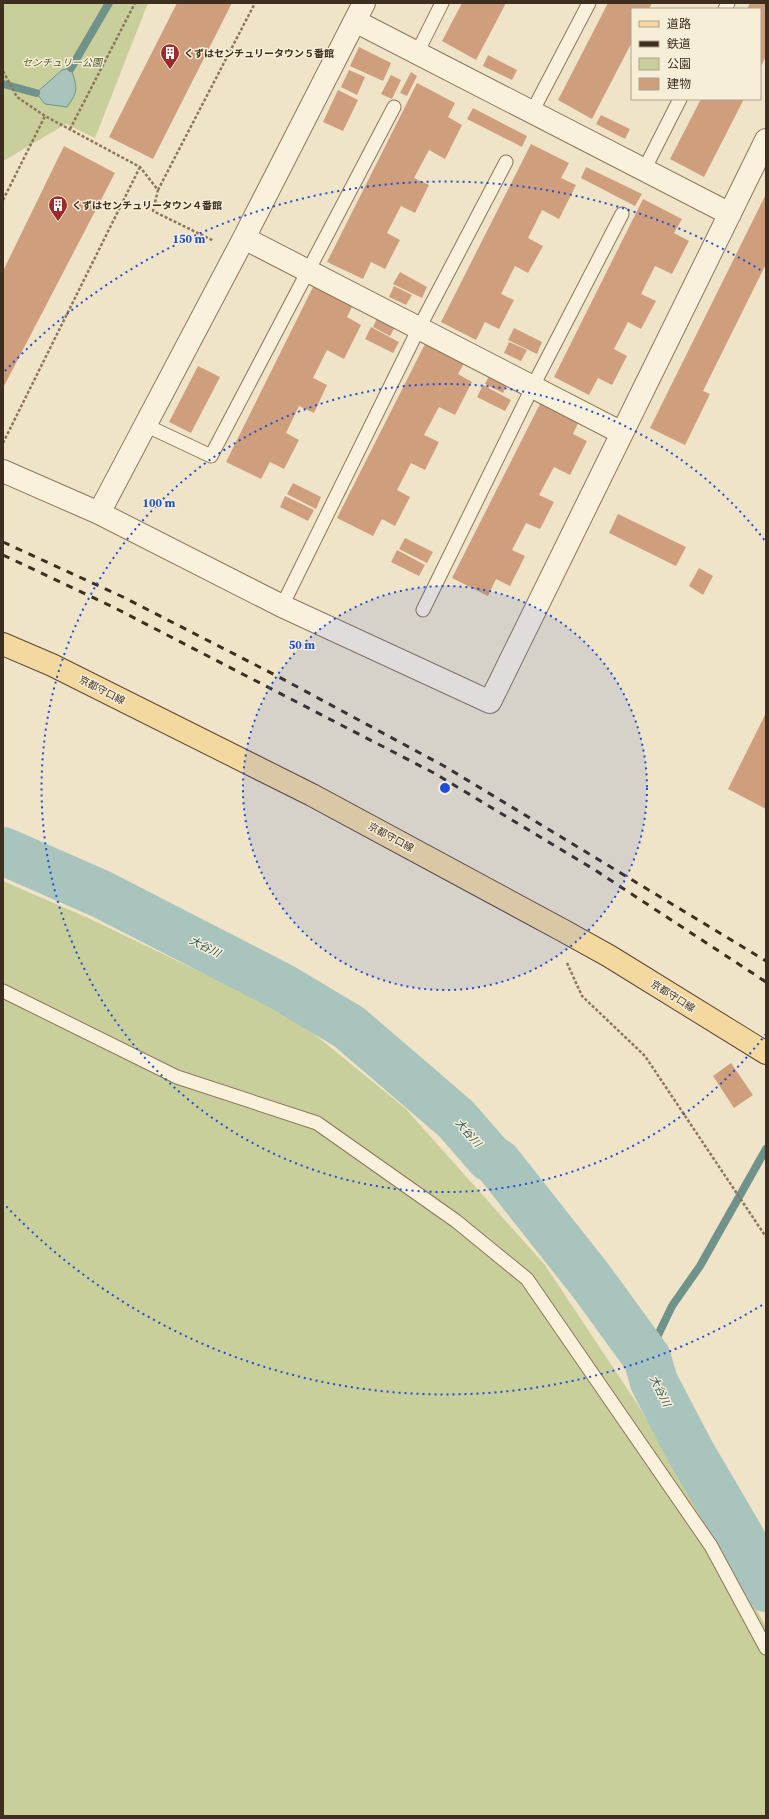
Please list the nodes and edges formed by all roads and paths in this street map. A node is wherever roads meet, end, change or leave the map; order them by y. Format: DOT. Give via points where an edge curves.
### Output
graph roads {
  1 [pos="135,3"];
  2 [pos="255,3"];
  3 [pos="442,3"];
  4 [pos="589,3"];
  5 [pos="360,12"];
  6 [pos="417,52"];
  7 [pos="3,71"];
  8 [pos="679,100"];
  9 [pos="394,107"];
  10 [pos="532,112"];
  11 [pos="45,116"];
  12 [pos="70,129"];
  13 [pos="766,140"];
  14 [pos="506,162"];
  15 [pos="140,167"];
  16 [pos="644,170"];
  17 [pos="158,190"];
  18 [pos="3,200"];
  19 [pos="622,214"];
  20 [pos="730,214"];
  21 [pos="240,245"];
  22 [pos="308,271"];
  23 [pos="419,328"];
  24 [pos="533,386"];
  25 [pos="146,425"];
  26 [pos="622,433"];
  27 [pos="3,443"];
  28 [pos="3,471"];
  29 [pos="99,513"];
  30 [pos="282,606"];
  31 [pos="423,610"];
  32 [pos="3,644"];
  33 [pos="564,931"];
  34 [pos="3,991"];
  35 [pos="766,1053"];
  36 [pos="766,1237"];
  37 [pos="766,1648"];
  1 -- 12 [label="path"];
  2 -- 17 [label="path"];
  3 -- 6 [label="lane"];
  4 -- 10 [label="lane"];
  5 -- 6 [label="street"];
  5 -- 21 [label="street"];
  6 -- 10 [label="street"];
  7 -- 11 [label="path" via="17,97"];
  8 -- 16 [label="lane"];
  9 -- 22 [label="lane"];
  10 -- 16 [label="street"];
  11 -- 12 [label="path"];
  11 -- 18 [label="path"];
  12 -- 15 [label="path"];
  13 -- 20 [label="street"];
  14 -- 23 [label="lane"];
  15 -- 17 [label="path"];
  15 -- 27 [label="path"];
  16 -- 20 [label="street"];
  17 -- 21 [label="path" via="153,211"];
  19 -- 24 [label="lane"];
  20 -- 26 [label="street"];
  21 -- 22 [label="street"];
  21 -- 25 [label="street"];
  22 -- 23 [label="street"];
  22 -- 25 [label="lane" via="211,456"];
  23 -- 24 [label="street"];
  23 -- 30 [label="lane"];
  24 -- 26 [label="street"];
  24 -- 31 [label="lane"];
  25 -- 29 [label="street"];
  26 -- 30 [label="street" via="490,702"];
  28 -- 29 [label="street"];
  29 -- 30 [label="street"];
  32 -- 33 [label="main road, 京都守口線" via="52,665 312,795"];
  33 -- 35 [label="main road, 京都守口線"];
  33 -- 36 [label="path" via="564,956 582,996 645,1056"];
  34 -- 37 [label="lane" via="178,1077 317,1123 456,1221 527,1279 710,1546"];
}
